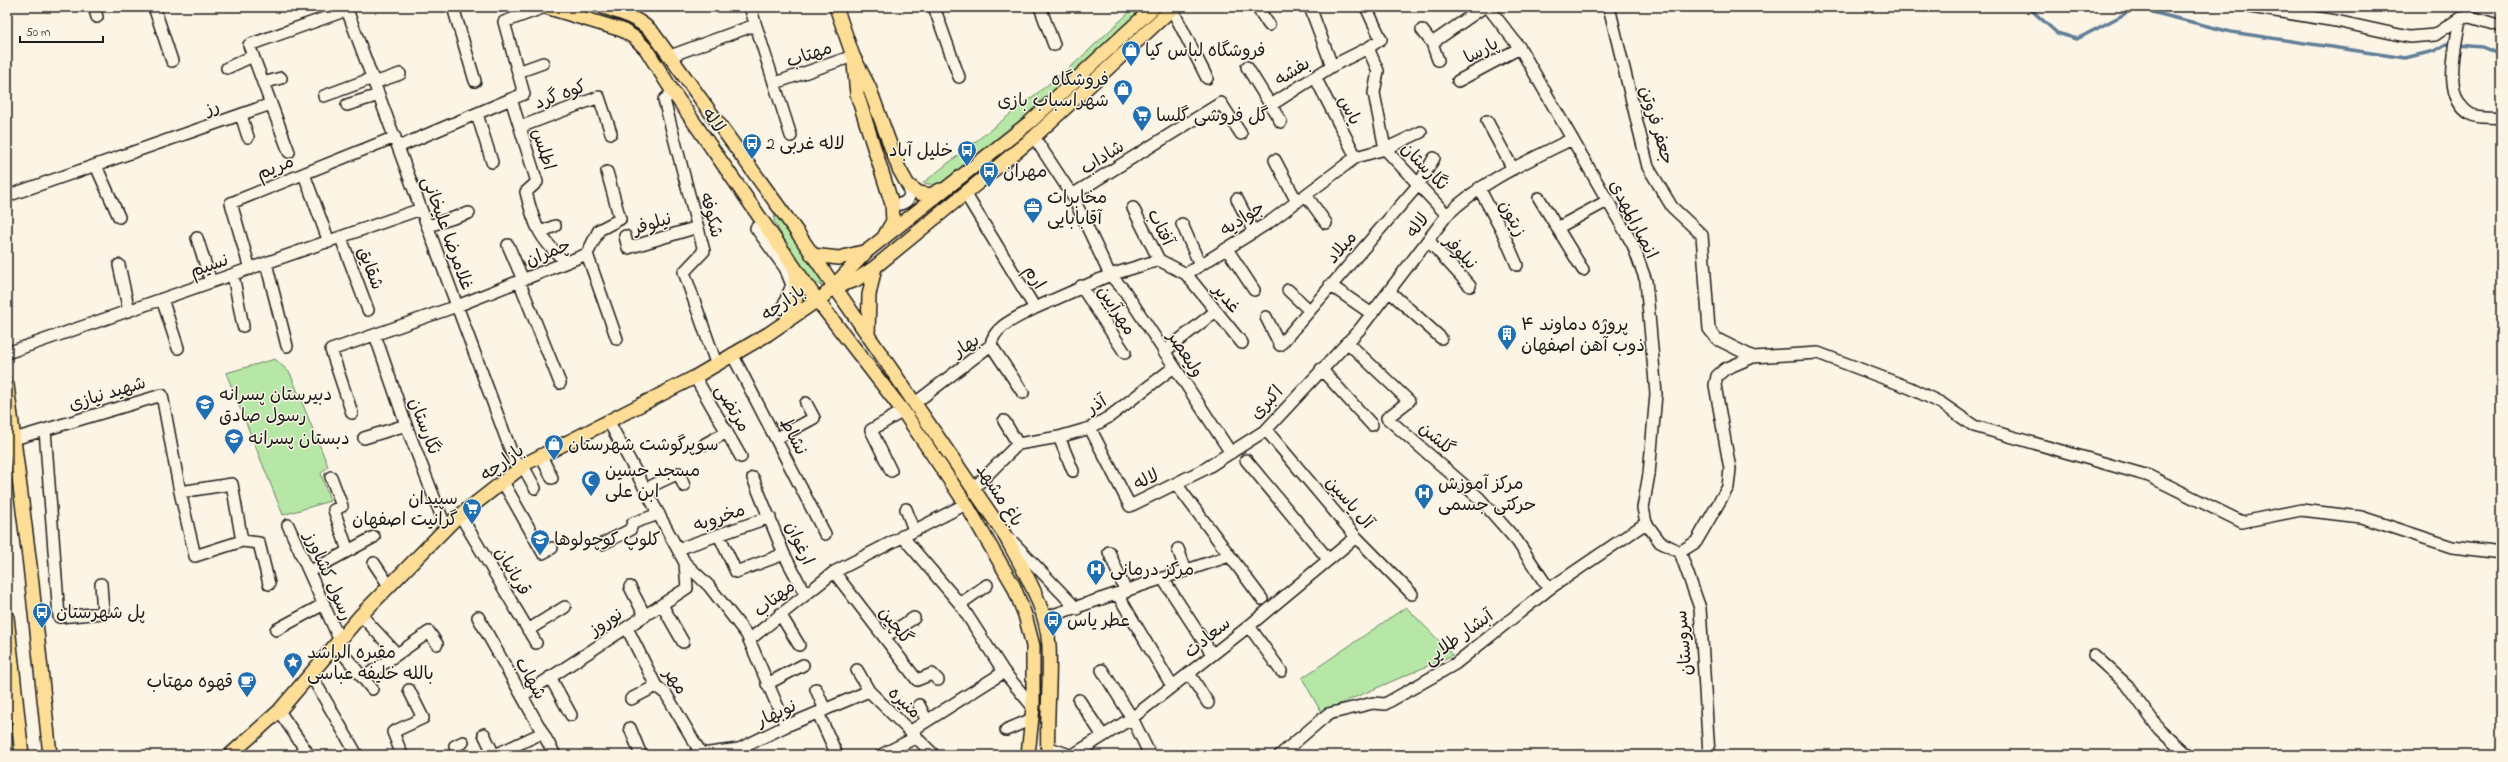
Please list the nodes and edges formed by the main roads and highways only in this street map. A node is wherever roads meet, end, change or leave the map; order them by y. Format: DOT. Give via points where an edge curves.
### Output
graph roads {
  1 [pos="545,7"];
  2 [pos="603,7"];
  3 [pos="836,7"];
  4 [pos="1154,7"];
  5 [pos="1173,8"];
  6 [pos="630,12"];
  7 [pos="853,56"];
  8 [pos="946,188"];
  9 [pos="776,203"];
  10 [pos="758,222"];
  11 [pos="882,239"];
  12 [pos="867,251"];
  13 [pos="812,255"];
  14 [pos="795,267"];
  15 [pos="875,267"];
  16 [pos="833,287"];
  17 [pos="817,300"];
  18 [pos="788,321"];
  19 [pos="868,336"];
  20 [pos="7,385"];
  21 [pos="1028,578"];
  22 [pos="1013,585"];
  23 [pos="7,617"];
  24 [pos="1048,751"];
  25 [pos="22,755"];
  26 [pos="50,755"];
  27 [pos="230,755"];
  28 [pos="1028,755"];
  1 -- 10 [label="main road, لاله" via="622,30 646,49"];
  2 -- 6 [label="main road, لاله"];
  3 -- 7 [label="main road"];
  4 -- 8 [label="main road, بازارچه" via="1030,122"];
  5 -- 15 [label="main road, بازارچه" via="1034,137"];
  6 -- 9 [label="main road, لاله" via="645,24 670,56"];
  7 -- 8 [label="main road" via="869,87 899,170 908,185 919,193 931,194"];
  7 -- 11 [label="main road" via="857,94 892,204 893,221"];
  8 -- 11 [label="main road, بازارچه"];
  9 -- 10 [label="main road"];
  9 -- 13 [label="main road, لاله"];
  10 -- 14 [label="main road, لاله"];
  11 -- 12 [label="main road, بازارچه"];
  12 -- 13 [label="main road" via="839,258"];
  12 -- 16 [label="main road, بازارچه"];
  13 -- 16 [label="main road, لاله"];
  14 -- 17 [label="main road, لاله"];
  14 -- 18 [label="main road" via="796,298"];
  15 -- 16 [label="main road, بازارچه" via="856,280"];
  15 -- 19 [label="main road" via="869,295"];
  16 -- 17 [label="main road, بازارچه"];
  16 -- 19 [label="main road, باغ مشهد"];
  17 -- 18 [label="main road, بازارچه"];
  17 -- 22 [label="main road, باغ مشهد" via="903,411 966,504"];
  18 -- 27 [label="main road, بازارچه" via="695,377 541,456 521,468 460,515 362,615 279,711"];
  19 -- 21 [label="main road, باغ مشهد" via="974,488 1003,532"];
  20 -- 26 [label="main road" via="30,565"];
  21 -- 22 [label="main road"];
  21 -- 24 [label="main road, باغ مشهد" via="1044,618 1049,643"];
  22 -- 28 [label="main road, باغ مشهد" via="1025,615 1032,646 1034,683"];
  23 -- 25 [label="main road"];
}
